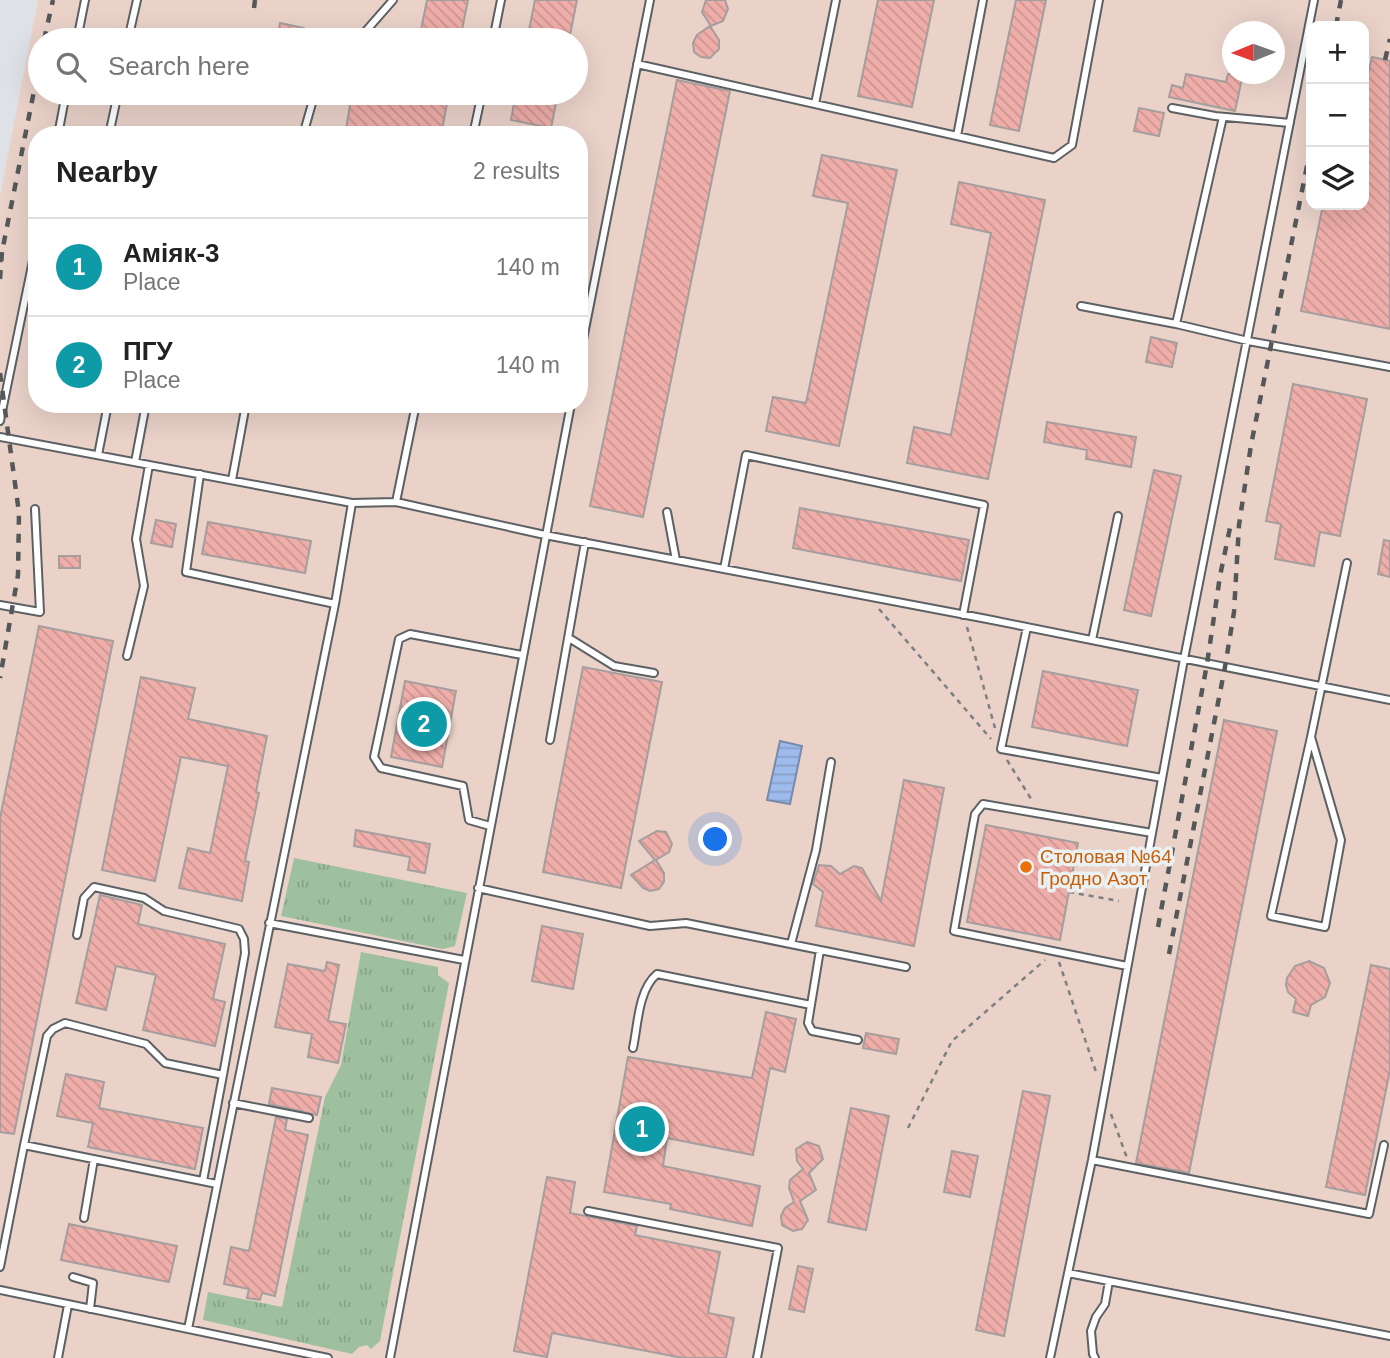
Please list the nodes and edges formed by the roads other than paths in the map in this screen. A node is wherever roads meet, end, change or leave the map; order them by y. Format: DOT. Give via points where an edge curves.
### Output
graph roads {
  1 [pos="85,0"];
  2 [pos="136,0"];
  3 [pos="393,0"];
  4 [pos="501,0"];
  5 [pos="650,0"];
  6 [pos="836,0"];
  7 [pos="982,0"];
  8 [pos="1100,0"];
  9 [pos="1314,0"];
  10 [pos="79,28"];
  11 [pos="130,28"];
  12 [pos="368,28"];
  13 [pos="495,28"];
  14 [pos="637,64"];
  15 [pos="815,104"];
  16 [pos="64,105"];
  17 [pos="115,105"];
  18 [pos="312,105"];
  19 [pos="479,105"];
  20 [pos="1171,108"];
  21 [pos="1223,117"];
  22 [pos="1290,123"];
  23 [pos="60,126"];
  24 [pos="111,126"];
  25 [pos="306,126"];
  26 [pos="475,126"];
  27 [pos="957,136"];
  28 [pos="28,285"];
  29 [pos="1081,306"];
  30 [pos="588,314"];
  31 [pos="1177,324"];
  32 [pos="1248,341"];
  33 [pos="1390,367"];
  34 [pos="106,413"];
  35 [pos="144,413"];
  36 [pos="244,413"];
  37 [pos="414,413"];
  38 [pos="568,413"];
  39 [pos="0,421"];
  40 [pos="0,437"];
  41 [pos="98,456"];
  42 [pos="135,462"];
  43 [pos="149,465"];
  44 [pos="200,474"];
  45 [pos="232,480"];
  46 [pos="396,502"];
  47 [pos="352,503"];
  48 [pos="35,509"];
  49 [pos="667,512"];
  50 [pos="1118,516"];
  51 [pos="545,535"];
  52 [pos="585,542"];
  53 [pos="676,560"];
  54 [pos="1347,563"];
  55 [pos="723,569"];
  56 [pos="335,604"];
  57 [pos="0,605"];
  58 [pos="963,615"];
  59 [pos="1027,627"];
  60 [pos="569,638"];
  61 [pos="1092,640"];
  62 [pos="522,655"];
  63 [pos="127,656"];
  64 [pos="1184,659"];
  65 [pos="654,673"];
  66 [pos="1322,687"];
  67 [pos="1390,700"];
  68 [pos="1311,737"];
  69 [pos="550,740"];
  70 [pos="831,762"];
  71 [pos="1162,778"];
  72 [pos="490,825"];
  73 [pos="1152,833"];
  74 [pos="478,888"];
  75 [pos="269,923"];
  76 [pos="77,935"];
  77 [pos="791,944"];
  78 [pos="820,950"];
  79 [pos="464,960"];
  80 [pos="1127,966"];
  81 [pos="905,967"];
  82 [pos="811,1005"];
  83 [pos="858,1040"];
  84 [pos="633,1048"];
  85 [pos="223,1075"];
  86 [pos="233,1103"];
  87 [pos="309,1118"];
  88 [pos="24,1145"];
  89 [pos="1384,1145"];
  90 [pos="94,1159"];
  91 [pos="1091,1160"];
  92 [pos="203,1181"];
  93 [pos="217,1184"];
  94 [pos="588,1210"];
  95 [pos="84,1219"];
  96 [pos="0,1267"];
  97 [pos="1068,1273"];
  98 [pos="74,1277"];
  99 [pos="1109,1281"];
  100 [pos="0,1290"];
  101 [pos="68,1304"];
  102 [pos="90,1309"];
  103 [pos="188,1329"];
  104 [pos="1390,1336"];
  105 [pos="300,1355"];
  106 [pos="58,1358"];
  107 [pos="328,1358"];
  108 [pos="390,1358"];
  109 [pos="757,1358"];
  110 [pos="1050,1358"];
  111 [pos="1095,1358"];
  1 -- 10 [label="lane"];
  2 -- 11 [label="lane"];
  3 -- 12 [label="lane"];
  4 -- 13 [label="lane"];
  5 -- 14 [label="lane"];
  6 -- 15 [label="lane"];
  7 -- 27 [label="lane"];
  8 -- 27 [label="lane" via="1072,145 1054,158"];
  9 -- 22 [label="lane"];
  14 -- 15 [label="lane"];
  14 -- 30 [label="lane"];
  15 -- 27 [label="lane"];
  16 -- 23 [label="lane"];
  17 -- 24 [label="lane"];
  18 -- 25 [label="lane"];
  19 -- 26 [label="lane"];
  20 -- 21 [label="lane"];
  21 -- 22 [label="lane"];
  21 -- 31 [label="lane"];
  22 -- 32 [label="lane"];
  28 -- 39 [label="lane"];
  29 -- 31 [label="lane"];
  31 -- 32 [label="lane"];
  32 -- 33 [label="lane"];
  32 -- 64 [label="lane"];
  34 -- 41 [label="lane"];
  35 -- 42 [label="lane"];
  36 -- 45 [label="lane"];
  37 -- 46 [label="lane"];
  38 -- 51 [label="lane"];
  40 -- 41 [label="lane"];
  41 -- 42 [label="lane"];
  42 -- 43 [label="lane"];
  43 -- 44 [label="lane"];
  43 -- 63 [label="lane" via="136,540 144,586"];
  44 -- 45 [label="lane"];
  44 -- 56 [label="lane" via="186,572"];
  45 -- 47 [label="lane"];
  46 -- 47 [label="lane"];
  46 -- 51 [label="lane"];
  47 -- 56 [label="lane"];
  48 -- 57 [label="lane" via="40,612"];
  49 -- 53 [label="lane"];
  50 -- 61 [label="lane"];
  51 -- 52 [label="lane"];
  51 -- 62 [label="lane"];
  52 -- 53 [label="lane"];
  52 -- 60 [label="lane"];
  53 -- 55 [label="lane"];
  54 -- 66 [label="lane"];
  55 -- 58 [label="lane"];
  55 -- 58 [label="lane" via="747,455 984,505"];
  56 -- 75 [label="lane"];
  58 -- 59 [label="lane"];
  59 -- 61 [label="lane"];
  59 -- 71 [label="lane" via="1000,749"];
  60 -- 65 [label="lane" via="614,666"];
  60 -- 69 [label="lane"];
  61 -- 64 [label="lane"];
  62 -- 72 [label="lane"];
  62 -- 72 [label="lane" via="410,634 399,639 374,757 382,768 463,786 469,820"];
  64 -- 66 [label="lane"];
  64 -- 71 [label="lane"];
  66 -- 67 [label="lane"];
  66 -- 68 [label="lane"];
  68 -- 68 [label="lane" via="1342,840 1325,928 1271,916"];
  70 -- 77 [label="lane" via="816,850"];
  71 -- 73 [label="lane"];
  72 -- 74 [label="lane"];
  73 -- 80 [label="lane"];
  73 -- 80 [label="lane" via="983,804 975,814 954,931"];
  74 -- 77 [label="lane" via="650,926 686,923"];
  74 -- 79 [label="lane"];
  75 -- 79 [label="lane"];
  75 -- 86 [label="lane"];
  76 -- 85 [label="lane" via="84,898 94,887 144,898 164,911 239,929 245,953"];
  77 -- 78 [label="lane"];
  78 -- 81 [label="lane"];
  78 -- 82 [label="lane"];
  79 -- 108 [label="lane"];
  80 -- 91 [label="lane"];
  82 -- 83 [label="lane" via="808,1023 812,1031"];
  82 -- 84 [label="lane" via="657,974 645,990"];
  85 -- 88 [label="lane" via="165,1063 146,1044 65,1023 52,1028 47,1037"];
  85 -- 92 [label="lane"];
  86 -- 87 [label="lane"];
  86 -- 93 [label="lane"];
  88 -- 90 [label="lane"];
  88 -- 96 [label="lane"];
  89 -- 91 [label="lane" via="1369,1214"];
  90 -- 92 [label="lane"];
  90 -- 95 [label="lane"];
  91 -- 97 [label="lane"];
  92 -- 93 [label="lane"];
  93 -- 103 [label="lane"];
  94 -- 109 [label="lane" via="778,1248"];
  97 -- 99 [label="lane"];
  97 -- 110 [label="lane"];
  98 -- 102 [label="lane" via="93,1283"];
  99 -- 104 [label="lane"];
  99 -- 111 [label="lane" via="1105,1304 1091,1331"];
  100 -- 101 [label="lane"];
  101 -- 102 [label="lane"];
  101 -- 106 [label="lane"];
  102 -- 103 [label="lane"];
  103 -- 105 [label="lane"];
  105 -- 107 [label="lane"];
}
